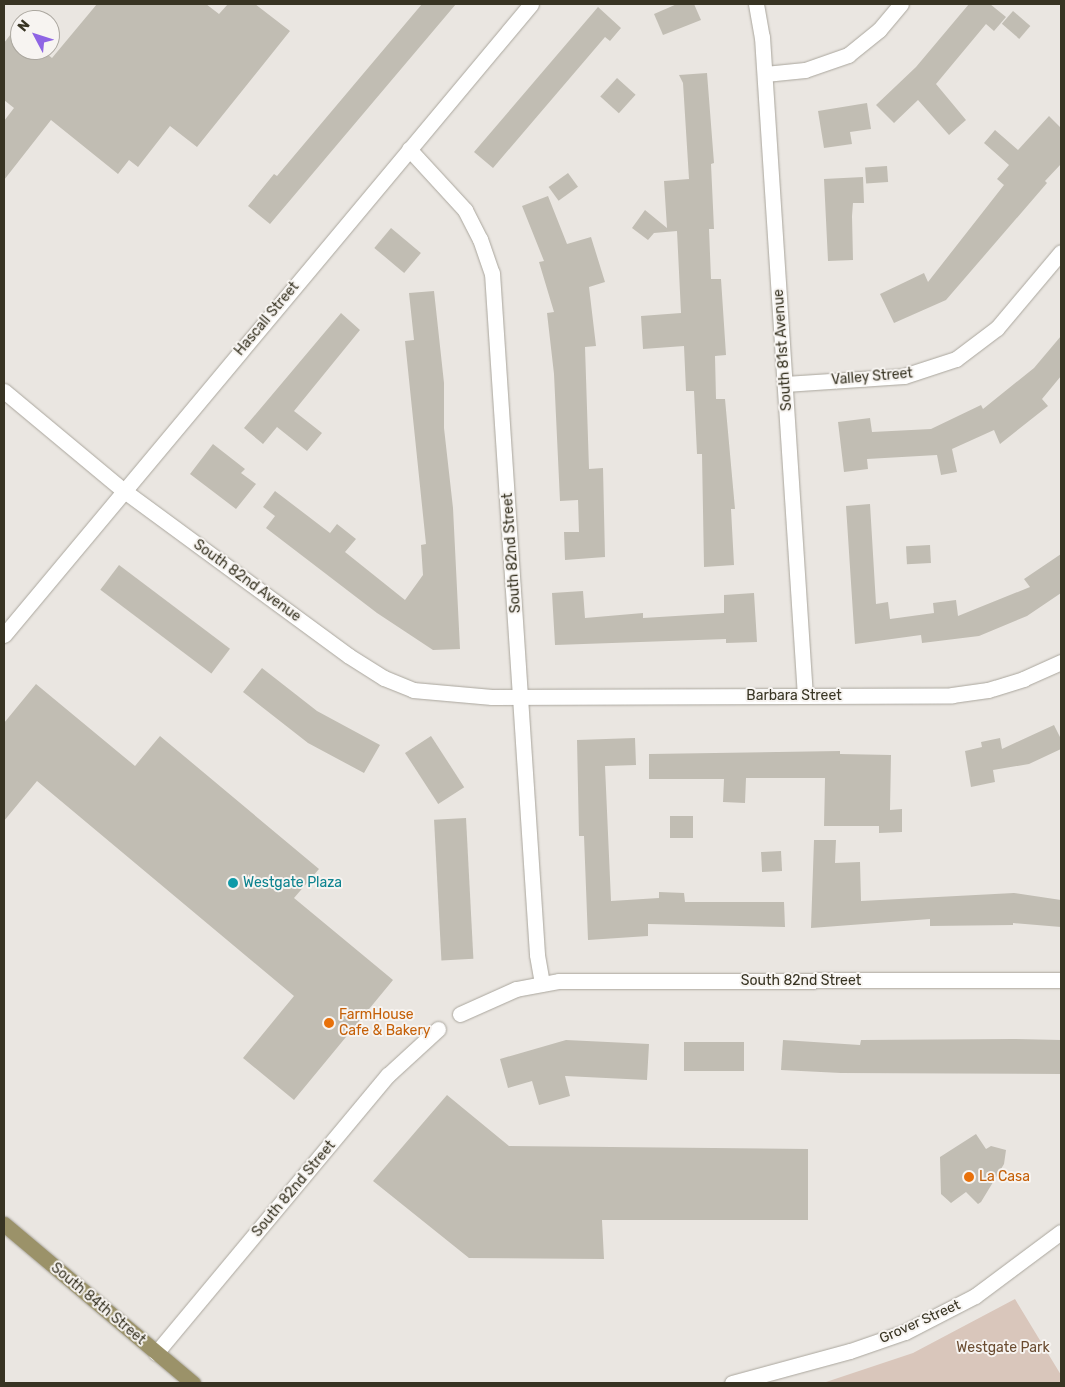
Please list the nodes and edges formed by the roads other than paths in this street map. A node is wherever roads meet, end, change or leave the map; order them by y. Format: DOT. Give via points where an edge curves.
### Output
graph roads {
  1 [pos="531,4"];
  2 [pos="756,4"];
  3 [pos="901,4"];
  4 [pos="765,74"];
  5 [pos="409,149"];
  6 [pos="1061,252"];
  7 [pos="785,384"];
  8 [pos="4,391"];
  9 [pos="123,490"];
  10 [pos="4,635"];
  11 [pos="1061,662"];
  12 [pos="805,696"];
  13 [pos="521,697"];
  14 [pos="1061,980"];
  15 [pos="542,984"];
  16 [pos="460,1014"];
  17 [pos="438,1029"];
  18 [pos="4,1224"];
  19 [pos="1061,1232"];
  20 [pos="156,1353"];
  21 [pos="194,1383"];
  22 [pos="732,1383"];
  1 -- 5 [label="street, Hascall Street"];
  2 -- 4 [label="street, South 81st Avenue"];
  3 -- 4 [label="street" via="879,30 848,55 805,70"];
  4 -- 7 [label="street, South 81st Avenue"];
  5 -- 9 [label="street, Hascall Street"];
  5 -- 13 [label="street, South 82nd Street" via="465,210 480,238 492,273"];
  6 -- 7 [label="street, Valley Street" via="997,328 956,359 904,376"];
  7 -- 12 [label="street, South 81st Avenue"];
  8 -- 9 [label="street, South 82nd Avenue"];
  9 -- 10 [label="street, Hascall Street"];
  9 -- 13 [label="street, South 82nd Avenue" via="384,678 436,695"];
  11 -- 12 [label="street, Barbara Street" via="1022,680 988,690 952,695"];
  12 -- 13 [label="street, Barbara Street"];
  13 -- 15 [label="street, South 82nd Street" via="537,955"];
  14 -- 15 [label="street, South 82nd Street" via="559,981"];
  15 -- 16 [label="street, South 82nd Street" via="516,990"];
  17 -- 20 [label="street, South 82nd Street" via="388,1075"];
  18 -- 20 [label="main road, South 84th Street"];
  19 -- 22 [label="street, Grover Street" via="975,1296 905,1332 850,1351"];
  20 -- 21 [label="main road, South 84th Street"];
}
